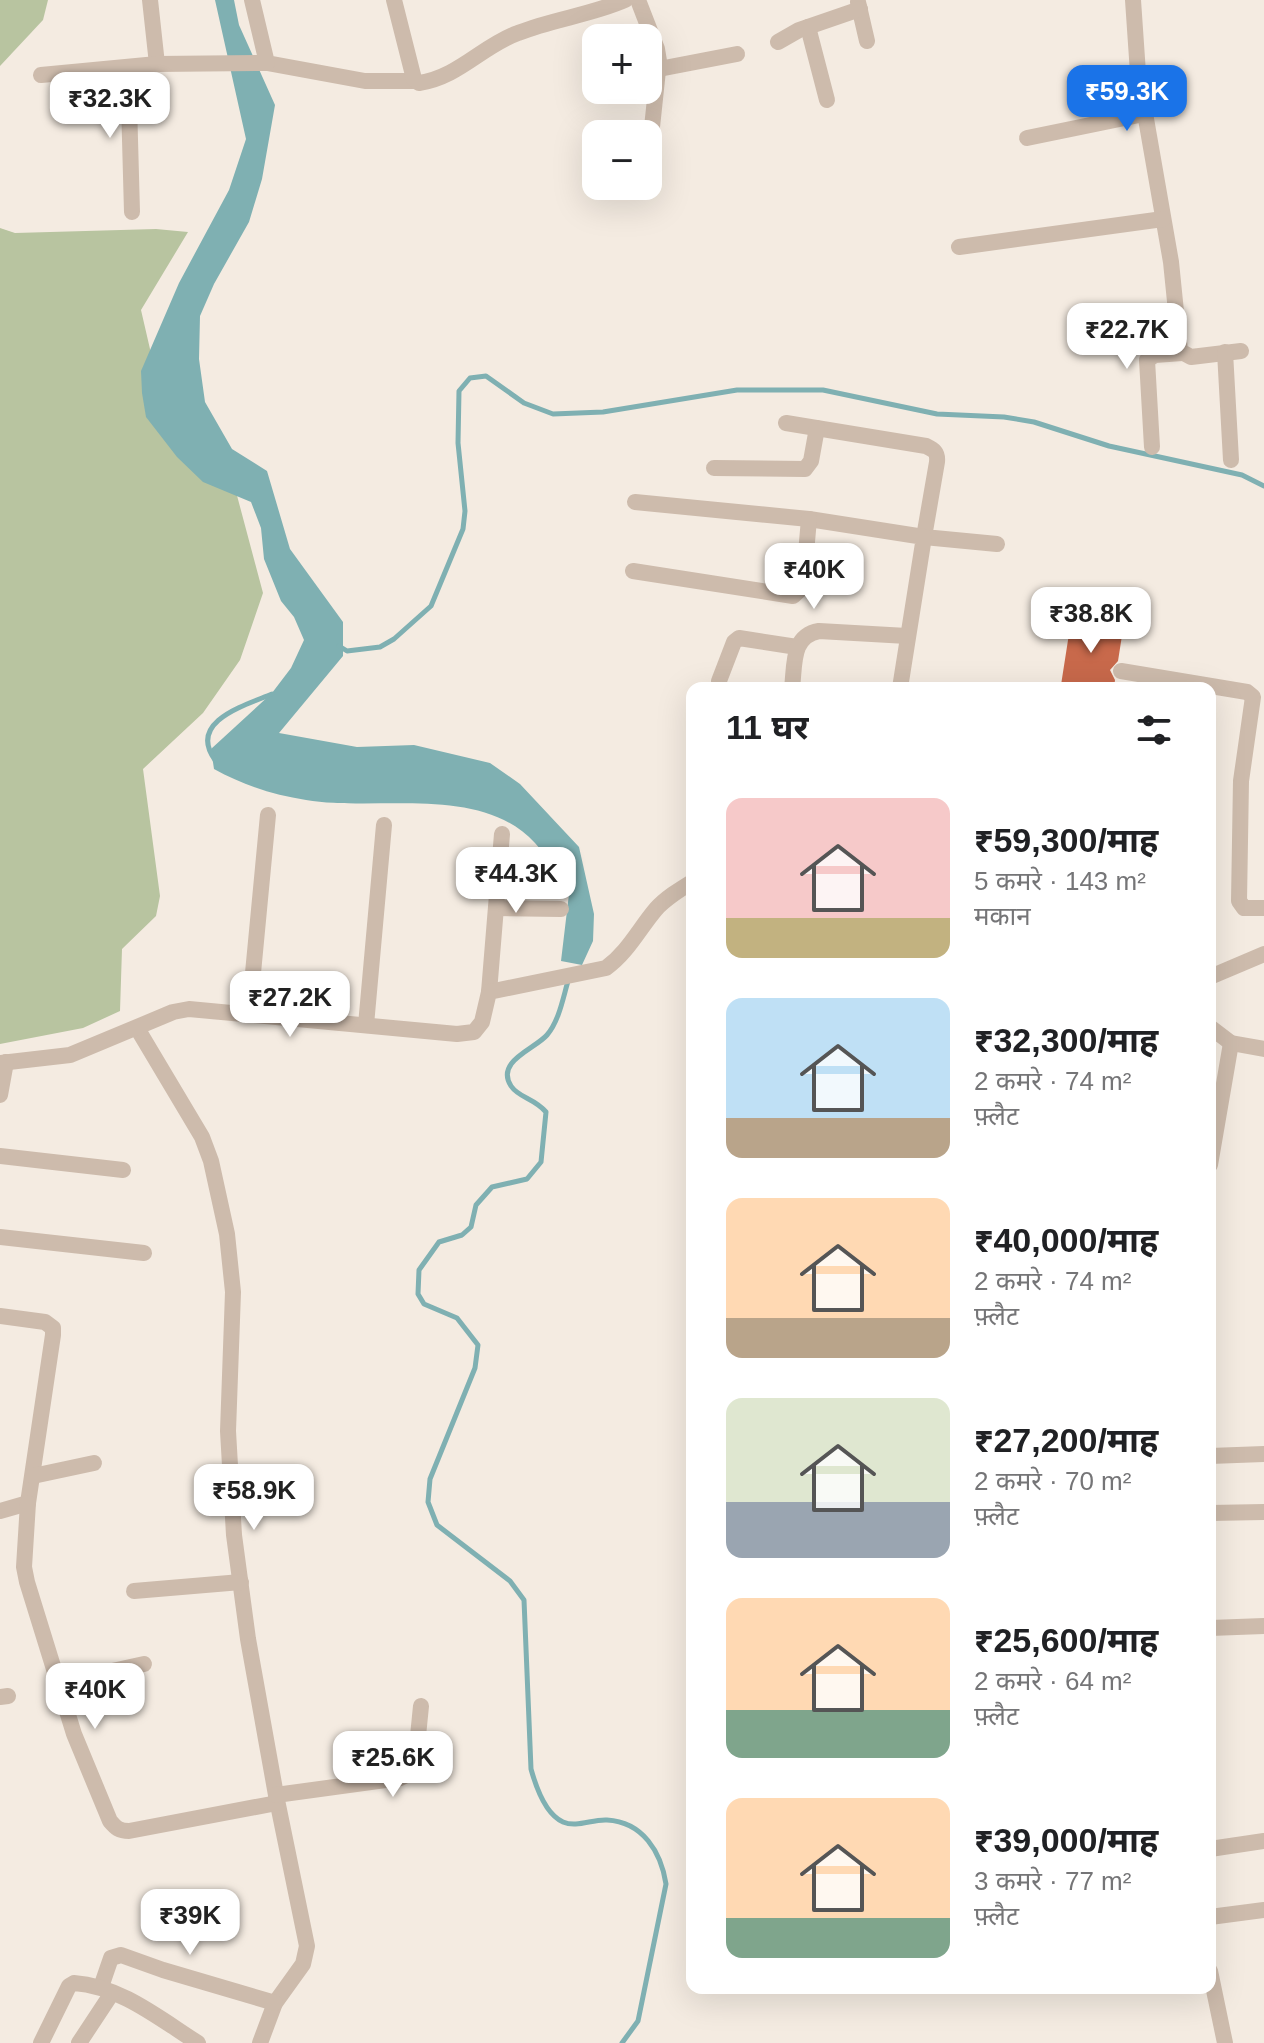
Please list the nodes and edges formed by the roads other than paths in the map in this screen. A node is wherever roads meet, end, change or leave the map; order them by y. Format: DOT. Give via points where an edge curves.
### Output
graph roads {
  1 [pos="150,0"];
  2 [pos="252,0"];
  3 [pos="394,0"];
  4 [pos="625,0"];
  5 [pos="638,0"];
  6 [pos="1133,0"];
  7 [pos="858,5"];
  8 [pos="589,6"];
  9 [pos="647,24"];
  10 [pos="808,27"];
  11 [pos="867,41"];
  12 [pos="778,42"];
  13 [pos="737,54"];
  14 [pos="263,62"];
  15 [pos="157,64"];
  16 [pos="128,67"];
  17 [pos="662,68"];
  18 [pos="41,75"];
  19 [pos="415,81"];
  20 [pos="827,100"];
  21 [pos="1144,114"];
  22 [pos="1027,138"];
  23 [pos="132,212"];
  24 [pos="1163,219"];
  25 [pos="959,247"];
  26 [pos="1182,353"];
  27 [pos="786,423"];
  28 [pos="817,428"];
  29 [pos="1152,447"];
  30 [pos="1231,460"];
  31 [pos="714,468"];
  32 [pos="635,502"];
  33 [pos="809,519"];
  34 [pos="924,537"];
  35 [pos="997,544"];
  36 [pos="633,571"];
  37 [pos="907,636"];
  38 [pos="797,647"];
  39 [pos="1121,671"];
  40 [pos="719,681"];
  41 [pos="793,682"];
  42 [pos="901,682"];
  43 [pos="1183,682"];
  44 [pos="1216,688"];
  45 [pos="1257,695"];
  46 [pos="268,815"];
  47 [pos="384,825"];
  48 [pos="502,834"];
  49 [pos="686,886"];
  50 [pos="496,908"];
  51 [pos="1264,908"];
  52 [pos="561,909"];
  53 [pos="1264,954"];
  54 [pos="1216,974"];
  55 [pos="489,992"];
  56 [pos="249,1015"];
  57 [pos="366,1025"];
  58 [pos="137,1028"];
  59 [pos="1222,1041"];
  60 [pos="1264,1049"];
  61 [pos="3,1063"];
  62 [pos="0,1095"];
  63 [pos="1216,1103"];
  64 [pos="0,1156"];
  65 [pos="123,1170"];
  66 [pos="0,1237"];
  67 [pos="144,1253"];
  68 [pos="0,1316"];
  69 [pos="1264,1454"];
  70 [pos="1216,1456"];
  71 [pos="94,1463"];
  72 [pos="33,1476"];
  73 [pos="28,1503"];
  74 [pos="0,1511"];
  75 [pos="1264,1512"];
  76 [pos="1216,1513"];
  77 [pos="241,1582"];
  78 [pos="134,1591"];
  79 [pos="1264,1626"];
  80 [pos="1216,1628"];
  81 [pos="144,1664"];
  82 [pos="58,1683"];
  83 [pos="421,1706"];
  84 [pos="276,1799"];
  85 [pos="1264,1841"];
  86 [pos="1216,1848"];
  87 [pos="1264,1910"];
  88 [pos="1216,1916"];
  89 [pos="106,1990"];
  90 [pos="1215,1994"];
  91 [pos="275,2003"];
  92 [pos="41,2043"];
  93 [pos="79,2043"];
  94 [pos="198,2043"];
  95 [pos="260,2043"];
  96 [pos="1225,2043"];
  1 -- 15 [label="street"];
  2 -- 14 [label="street"];
  3 -- 19 [label="street"];
  4 -- 8 [label="street"];
  5 -- 9 [label="street"];
  6 -- 21 [label="street"];
  7 -- 10 [label="street"];
  7 -- 11 [label="street"];
  8 -- 19 [label="street" via="502,40 452,74"];
  10 -- 12 [label="street"];
  10 -- 20 [label="street"];
  13 -- 17 [label="street"];
  14 -- 15 [label="street"];
  14 -- 19 [label="street" via="365,81"];
  15 -- 16 [label="street"];
  16 -- 18 [label="street"];
  16 -- 23 [label="street"];
  21 -- 22 [label="street"];
  21 -- 24 [label="street"];
  24 -- 25 [label="street"];
  24 -- 26 [label="street"];
  26 -- 29 [label="street" via="1147,360"];
  26 -- 30 [label="street" via="1191,357 1233,351"];
  27 -- 28 [label="street"];
  28 -- 31 [label="street" via="805,469"];
  28 -- 34 [label="street" via="934,450 938,456"];
  32 -- 33 [label="street"];
  33 -- 34 [label="street"];
  33 -- 36 [label="street" via="803,587 793,596"];
  34 -- 35 [label="street"];
  34 -- 37 [label="street"];
  37 -- 38 [label="street" via="819,631 809,633"];
  37 -- 42 [label="street"];
  38 -- 40 [label="street" via="739,638"];
  38 -- 41 [label="street"];
  39 -- 43 [label="street"];
  44 -- 45 [label="street"];
  45 -- 51 [label="street" via="1241,781 1239,901 1244,908"];
  46 -- 56 [label="street"];
  47 -- 57 [label="street"];
  48 -- 50 [label="street"];
  49 -- 55 [label="street" via="658,907 622,957 606,968"];
  50 -- 52 [label="street"];
  50 -- 55 [label="street"];
  53 -- 54 [label="street"];
  55 -- 57 [label="street" via="474,1032"];
  56 -- 57 [label="street"];
  56 -- 58 [label="street" via="189,1009"];
  58 -- 61 [label="street" via="70,1055"];
  58 -- 77 [label="street" via="202,1137 227,1234 233,1292 228,1431"];
  59 -- 60 [label="street"];
  59 -- 63 [label="street"];
  61 -- 62 [label="street"];
  64 -- 65 [label="street"];
  66 -- 67 [label="street"];
  68 -- 72 [label="street" via="45,1322 53,1328"];
  69 -- 70 [label="street"];
  71 -- 72 [label="street"];
  72 -- 73 [label="street"];
  73 -- 74 [label="street"];
  73 -- 82 [label="street" via="24,1567"];
  75 -- 76 [label="street"];
  77 -- 78 [label="street"];
  77 -- 84 [label="street"];
  79 -- 80 [label="street"];
  81 -- 82 [label="street"];
  82 -- 84 [label="street" via="110,1821 122,1831"];
  83 -- 84 [label="street" via="410,1773"];
  84 -- 91 [label="street" via="307,1955"];
  85 -- 86 [label="street"];
  87 -- 88 [label="street"];
  89 -- 91 [label="street" via="111,1958 121,1955"];
  89 -- 92 [label="street" via="69,1986"];
  89 -- 93 [label="street"];
  89 -- 94 [label="street"];
  90 -- 96 [label="street"];
  91 -- 95 [label="street"];
}
